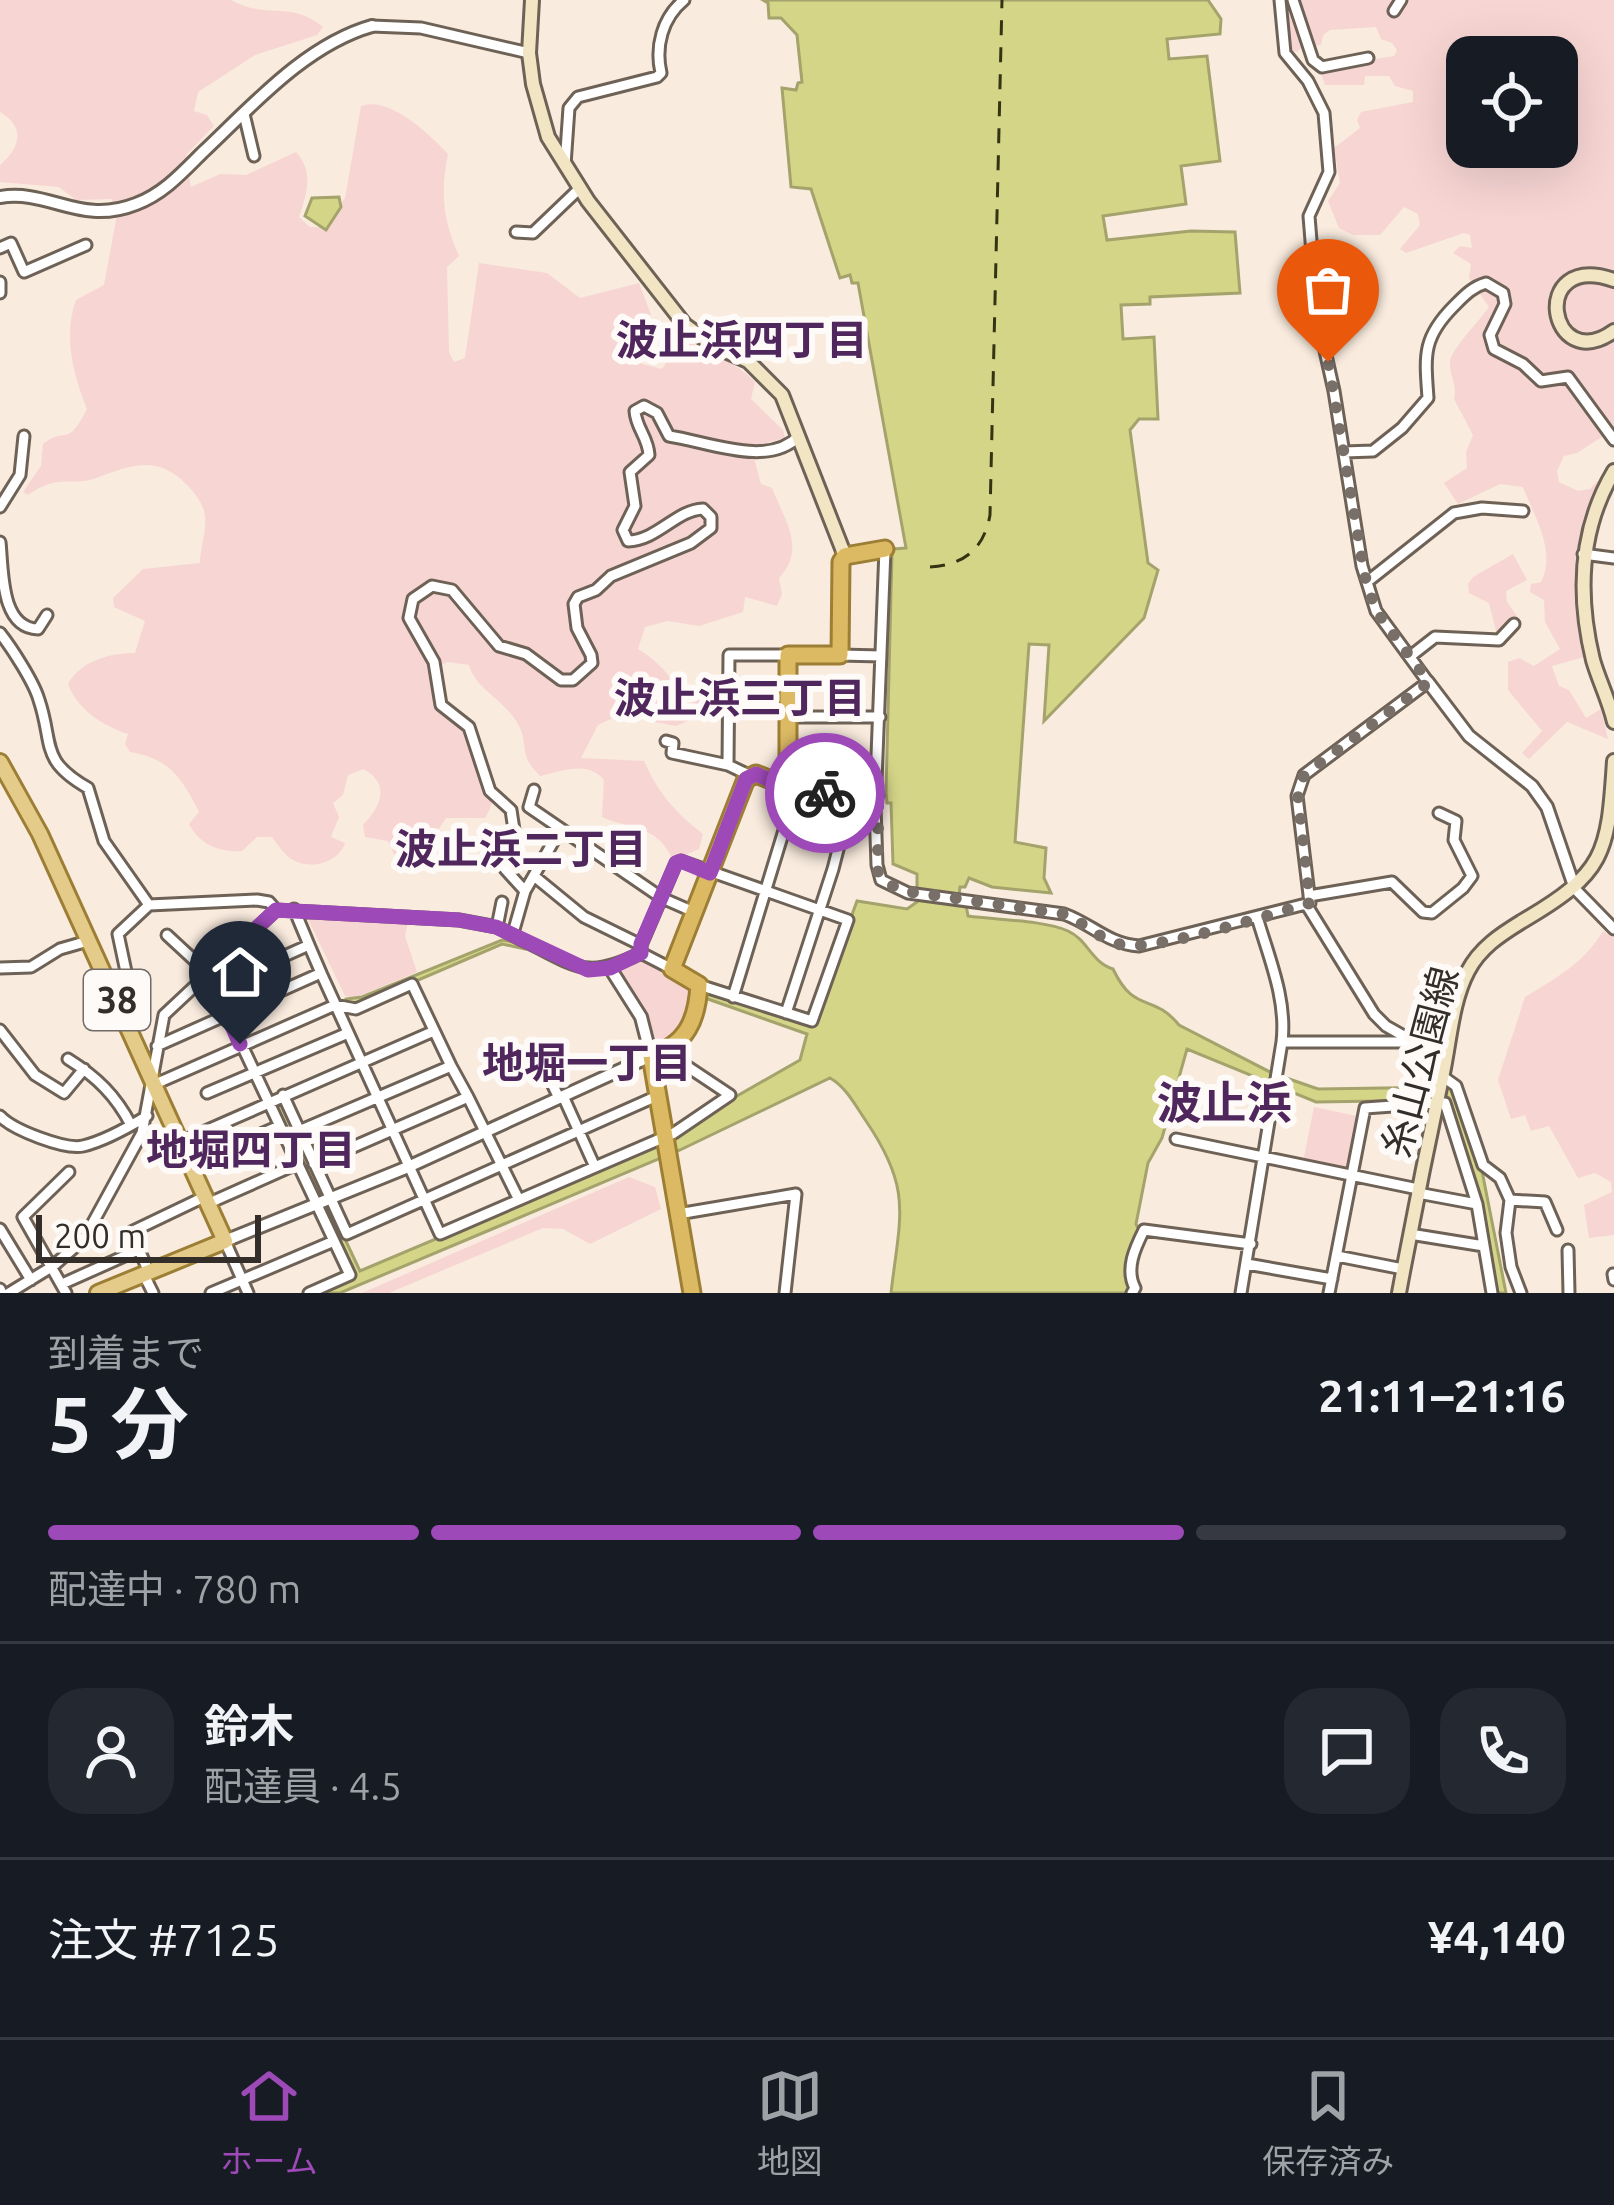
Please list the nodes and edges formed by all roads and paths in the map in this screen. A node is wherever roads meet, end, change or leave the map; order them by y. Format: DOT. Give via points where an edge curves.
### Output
graph roads {
  1 [pos="532,0"];
  2 [pos="684,0"];
  3 [pos="1280,0"];
  4 [pos="1293,0"];
  5 [pos="1401,0"];
  6 [pos="1394,11"];
  7 [pos="372,26"];
  8 [pos="529,53"];
  9 [pos="1368,58"];
  10 [pos="244,114"];
  11 [pos="254,156"];
  12 [pos="565,165"];
  13 [pos="580,188"];
  14 [pos="0,197"];
  15 [pos="516,232"];
  16 [pos="86,245"];
  17 [pos="0,248"];
  18 [pos="1614,280"];
  19 [pos="0,282"];
  20 [pos="0,293"];
  21 [pos="1614,331"];
  22 [pos="24,436"];
  23 [pos="799,436"];
  24 [pos="1614,440"];
  25 [pos="1344,452"];
  26 [pos="1614,471"];
  27 [pos="0,507"];
  28 [pos="1523,511"];
  29 [pos="0,542"];
  30 [pos="885,549"];
  31 [pos="1583,554"];
  32 [pos="845,556"];
  33 [pos="1614,558"];
  34 [pos="1366,582"];
  35 [pos="47,615"];
  36 [pos="1514,624"];
  37 [pos="0,633"];
  38 [pos="788,655"];
  39 [pos="840,656"];
  40 [pos="881,656"];
  41 [pos="1412,656"];
  42 [pos="1429,682"];
  43 [pos="788,717"];
  44 [pos="880,717"];
  45 [pos="1614,722"];
  46 [pos="666,742"];
  47 [pos="1614,761"];
  48 [pos="0,762"];
  49 [pos="728,765"];
  50 [pos="751,776"];
  51 [pos="792,789"];
  52 [pos="534,790"];
  53 [pos="852,795"];
  54 [pos="878,795"];
  55 [pos="790,808"];
  56 [pos="1439,813"];
  57 [pos="846,822"];
  58 [pos="560,830"];
  59 [pos="710,873"];
  60 [pos="534,876"];
  61 [pos="1575,889"];
  62 [pos="525,892"];
  63 [pos="764,893"];
  64 [pos="662,898"];
  65 [pos="1308,900"];
  66 [pos="502,902"];
  67 [pos="149,905"];
  68 [pos="276,910"];
  69 [pos="294,910"];
  70 [pos="820,911"];
  71 [pos="694,912"];
  72 [pos="1257,917"];
  73 [pos="496,927"];
  74 [pos="1614,928"];
  75 [pos="513,933"];
  76 [pos="167,935"];
  77 [pos="88,941"];
  78 [pos="309,945"];
  79 [pos="641,949"];
  80 [pos="0,968"];
  81 [pos="610,968"];
  82 [pos="672,969"];
  83 [pos="208,973"];
  84 [pos="321,973"];
  85 [pos="699,985"];
  86 [pos="214,987"];
  87 [pos="733,998"];
  88 [pos="117,999"];
  89 [pos="335,1005"];
  90 [pos="787,1013"];
  91 [pos="227,1016"];
  92 [pos="0,1030"];
  93 [pos="434,1031"];
  94 [pos="348,1033"];
  95 [pos="1282,1042"];
  96 [pos="1414,1042"];
  97 [pos="240,1044"];
  98 [pos="158,1046"];
  99 [pos="657,1054"];
  100 [pos="68,1059"];
  101 [pos="1445,1060"];
  102 [pos="362,1063"];
  103 [pos="451,1066"];
  104 [pos="544,1067"];
  105 [pos="84,1069"];
  106 [pos="254,1072"];
  107 [pos="1442,1076"];
  108 [pos="153,1085"];
  109 [pos="207,1093"];
  110 [pos="283,1095"];
  111 [pos="377,1096"];
  112 [pos="657,1096"];
  113 [pos="468,1097"];
  114 [pos="561,1097"];
  115 [pos="267,1101"];
  116 [pos="1435,1103"];
  117 [pos="0,1116"];
  118 [pos="147,1116"];
  119 [pos="131,1125"];
  120 [pos="279,1126"];
  121 [pos="392,1130"];
  122 [pos="579,1130"];
  123 [pos="299,1131"];
  124 [pos="486,1132"];
  125 [pos="1176,1139"];
  126 [pos="181,1142"];
  127 [pos="665,1144"];
  128 [pos="1266,1158"];
  129 [pos="314,1163"];
  130 [pos="297,1164"];
  131 [pos="190,1165"];
  132 [pos="502,1166"];
  133 [pos="408,1167"];
  134 [pos="595,1167"];
  135 [pos="68,1172"];
  136 [pos="1353,1176"];
  137 [pos="1418,1191"];
  138 [pos="330,1198"];
  139 [pos="424,1200"];
  140 [pos="519,1200"];
  141 [pos="1510,1200"];
  142 [pos="206,1201"];
  143 [pos="317,1204"];
  144 [pos="1477,1204"];
  145 [pos="679,1214"];
  146 [pos="0,1228"];
  147 [pos="1557,1230"];
  148 [pos="1410,1234"];
  149 [pos="225,1241"];
  150 [pos="334,1241"];
  151 [pos="1251,1244"];
  152 [pos="1484,1246"];
  153 [pos="138,1250"];
  154 [pos="1568,1250"];
  155 [pos="1336,1256"];
  156 [pos="1247,1264"];
  157 [pos="53,1266"];
  158 [pos="1403,1269"];
  159 [pos="146,1273"];
  160 [pos="1332,1279"];
  161 [pos="31,1280"];
  162 [pos="242,1280"];
  163 [pos="64,1288"];
  164 [pos="4,1292"];
  165 [pos="98,1293"];
  166 [pos="152,1293"];
  167 [pos="211,1293"];
  168 [pos="248,1293"];
  169 [pos="310,1293"];
  170 [pos="692,1293"];
  171 [pos="785,1293"];
  172 [pos="1132,1293"];
  173 [pos="1241,1293"];
  174 [pos="1329,1293"];
  175 [pos="1399,1293"];
  176 [pos="1492,1293"];
  177 [pos="1521,1293"];
  178 [pos="1568,1293"];
  1 -- 8 [label="main road"];
  2 -- 12 [label="street" via="656,48 657,77 578,97 569,108"];
  3 -- 25 [label="street" via="1285,53 1324,112 1329,172 1310,216 1317,315"];
  4 -- 9 [label="street" via="1322,68"];
  5 -- 6 [label="street"];
  7 -- 8 [label="street" via="421,28"];
  7 -- 10 [label="street" via="322,51"];
  8 -- 12 [label="main road" via="548,137"];
  10 -- 11 [label="street"];
  10 -- 14 [label="street" via="176,179 133,206 88,213 28,195"];
  12 -- 13 [label="main road"];
  13 -- 15 [label="street" via="533,233"];
  13 -- 23 [label="main road" via="685,325 748,361 782,395"];
  16 -- 17 [label="street" via="24,272 11,243"];
  18 -- 21 [label="main road" via="1578,276 1561,289 1556,306 1559,326 1574,338 1593,341"];
  19 -- 20 [label="street"];
  22 -- 27 [label="street" via="20,476"];
  23 -- 32 [label="main road"];
  23 -- 62 [label="street" via="760,454 669,436 657,412 635,410 649,455 630,472 628,541 643,541 690,510 703,509 711,528 578,597 577,628 592,663 573,680 499,646 452,590 432,586 413,599 410,618 434,662 441,705 469,727 490,791 511,810 505,869"];
  24 -- 25 [label="street" via="1568,376 1541,381 1494,349 1490,335 1505,304 1486,283 1432,331 1428,398 1373,452"];
  25 -- 34 [label="street"];
  26 -- 31 [label="main road"];
  28 -- 34 [label="street" via="1454,513"];
  29 -- 35 [label="street" via="2,586 20,623 33,630"];
  30 -- 32 [label="highway"];
  30 -- 40 [label="street"];
  31 -- 33 [label="street"];
  31 -- 45 [label="main road" via="1588,632"];
  32 -- 39 [label="highway"];
  34 -- 41 [label="street" via="1376,611"];
  36 -- 41 [label="street" via="1499,640 1435,637"];
  37 -- 67 [label="street" via="40,700 57,762 88,788 104,841"];
  38 -- 39 [label="highway"];
  38 -- 43 [label="highway"];
  38 -- 49 [label="street" via="729,656"];
  39 -- 40 [label="street"];
  40 -- 44 [label="street"];
  41 -- 42 [label="street"];
  42 -- 61 [label="street" via="1469,736 1532,786"];
  42 -- 65 [label="street" via="1304,775 1298,796"];
  43 -- 44 [label="street"];
  43 -- 51 [label="highway"];
  44 -- 54 [label="street"];
  46 -- 49 [label="street" via="672,753"];
  47 -- 61 [label="main road, 糸山公園線" via="1605,848"];
  48 -- 77 [label="main road, 38"];
  49 -- 50 [label="street"];
  50 -- 51 [label="highway"];
  50 -- 59 [label="highway"];
  51 -- 53 [label="street"];
  51 -- 55 [label="street"];
  52 -- 58 [label="street" via="528,805"];
  53 -- 54 [label="street"];
  53 -- 57 [label="street"];
  54 -- 72 [label="street" via="878,874 898,890 1064,914 1118,944 1139,946"];
  55 -- 57 [label="street"];
  55 -- 63 [label="street"];
  56 -- 65 [label="street" via="1456,820 1454,839 1472,876 1432,913 1392,881"];
  57 -- 70 [label="street"];
  58 -- 60 [label="street"];
  58 -- 64 [label="street"];
  59 -- 63 [label="street"];
  59 -- 64 [label="street" via="676,863"];
  59 -- 71 [label="highway"];
  60 -- 62 [label="street"];
  60 -- 79 [label="street"];
  61 -- 74 [label="street"];
  61 -- 101 [label="main road, 糸山公園線" via="1499,935 1468,969"];
  62 -- 75 [label="street"];
  63 -- 70 [label="street"];
  63 -- 87 [label="street"];
  64 -- 71 [label="street"];
  64 -- 79 [label="street"];
  65 -- 72 [label="street"];
  65 -- 96 [label="street" via="1374,1014"];
  66 -- 73 [label="street"];
  67 -- 68 [label="street" via="256,900"];
  67 -- 88 [label="street" via="118,934 128,981"];
  68 -- 69 [label="street"];
  68 -- 83 [label="street"];
  69 -- 73 [label="street"];
  69 -- 78 [label="street"];
  70 -- 90 [label="street"];
  70 -- 90 [label="street" via="848,920 812,1021"];
  71 -- 82 [label="highway"];
  72 -- 95 [label="street" via="1280,994"];
  73 -- 75 [label="street"];
  75 -- 81 [label="street" via="588,970"];
  76 -- 83 [label="street"];
  77 -- 80 [label="street" via="31,967"];
  77 -- 88 [label="main road, 38"];
  78 -- 84 [label="street"];
  78 -- 86 [label="street"];
  79 -- 81 [label="street"];
  79 -- 82 [label="street"];
  81 -- 99 [label="street"];
  82 -- 85 [label="highway"];
  83 -- 86 [label="street"];
  83 -- 98 [label="street" via="164,1015"];
  84 -- 89 [label="street"];
  84 -- 91 [label="street"];
  85 -- 87 [label="street"];
  85 -- 99 [label="highway" via="695,1020"];
  86 -- 91 [label="street"];
  87 -- 90 [label="street"];
  88 -- 108 [label="main road, 38"];
  89 -- 93 [label="street" via="356,1009 412,984"];
  89 -- 94 [label="street"];
  89 -- 97 [label="street"];
  91 -- 97 [label="street"];
  91 -- 98 [label="street"];
  92 -- 105 [label="street" via="35,1075 64,1093"];
  93 -- 102 [label="street"];
  93 -- 103 [label="street"];
  94 -- 102 [label="street"];
  94 -- 106 [label="street"];
  95 -- 96 [label="street"];
  95 -- 128 [label="street"];
  96 -- 101 [label="street"];
  97 -- 106 [label="street"];
  97 -- 108 [label="street"];
  98 -- 108 [label="street"];
  99 -- 112 [label="highway"];
  99 -- 114 [label="street"];
  99 -- 127 [label="street" via="730,1095"];
  100 -- 105 [label="street"];
  101 -- 107 [label="main road, 糸山公園線"];
  102 -- 110 [label="street"];
  102 -- 111 [label="street"];
  103 -- 111 [label="street"];
  103 -- 113 [label="street"];
  104 -- 114 [label="street"];
  105 -- 119 [label="street"];
  106 -- 109 [label="street"];
  106 -- 115 [label="street"];
  107 -- 116 [label="main road, 糸山公園線"];
  107 -- 141 [label="street" via="1456,1086 1483,1165"];
  108 -- 118 [label="street"];
  108 -- 126 [label="main road, 38"];
  110 -- 115 [label="street"];
  110 -- 123 [label="street"];
  111 -- 121 [label="street"];
  111 -- 123 [label="street"];
  112 -- 122 [label="street"];
  112 -- 127 [label="highway"];
  113 -- 121 [label="street"];
  113 -- 124 [label="street"];
  114 -- 122 [label="street"];
  114 -- 124 [label="street"];
  115 -- 120 [label="street"];
  115 -- 126 [label="street"];
  116 -- 136 [label="street" via="1365,1108"];
  116 -- 137 [label="main road, 糸山公園線"];
  116 -- 144 [label="street" via="1445,1103"];
  117 -- 119 [label="street" via="80,1148"];
  118 -- 119 [label="street"];
  118 -- 157 [label="street" via="84,1239"];
  120 -- 130 [label="street"];
  120 -- 131 [label="street"];
  121 -- 129 [label="street"];
  121 -- 133 [label="street"];
  122 -- 132 [label="street"];
  122 -- 134 [label="street"];
  123 -- 129 [label="street"];
  124 -- 132 [label="street"];
  124 -- 133 [label="street"];
  125 -- 128 [label="street"];
  126 -- 131 [label="main road, 38"];
  127 -- 134 [label="street"];
  127 -- 145 [label="highway"];
  128 -- 136 [label="street"];
  128 -- 151 [label="street"];
  129 -- 138 [label="street"];
  130 -- 142 [label="street"];
  130 -- 143 [label="street"];
  131 -- 142 [label="main road, 38"];
  132 -- 139 [label="street"];
  132 -- 140 [label="street"];
  133 -- 138 [label="street"];
  133 -- 139 [label="street"];
  134 -- 140 [label="street"];
  135 -- 157 [label="street" via="23,1217"];
  136 -- 137 [label="street"];
  136 -- 155 [label="street"];
  137 -- 144 [label="street"];
  137 -- 148 [label="main road, 糸山公園線"];
  138 -- 139 [label="street" via="346,1234"];
  138 -- 143 [label="street"];
  139 -- 140 [label="street" via="440,1234"];
  141 -- 147 [label="street" via="1545,1202"];
  141 -- 177 [label="street" via="1506,1233"];
  142 -- 149 [label="main road, 38"];
  142 -- 153 [label="street" via="131,1232"];
  143 -- 149 [label="street"];
  143 -- 150 [label="street"];
  144 -- 152 [label="street"];
  145 -- 170 [label="highway"];
  145 -- 171 [label="street" via="796,1194"];
  146 -- 161 [label="street"];
  148 -- 152 [label="street"];
  148 -- 158 [label="main road, 糸山公園線"];
  149 -- 159 [label="main road"];
  149 -- 162 [label="street"];
  150 -- 162 [label="street"];
  150 -- 169 [label="street" via="350,1275"];
  151 -- 156 [label="street"];
  151 -- 172 [label="street" via="1144,1230"];
  152 -- 176 [label="street"];
  153 -- 159 [label="street"];
  153 -- 163 [label="street"];
  154 -- 178 [label="street"];
  155 -- 158 [label="street"];
  155 -- 160 [label="street"];
  156 -- 160 [label="street"];
  156 -- 173 [label="street"];
  157 -- 161 [label="street"];
  157 -- 163 [label="street"];
  158 -- 175 [label="main road, 糸山公園線"];
  159 -- 165 [label="main road"];
  159 -- 166 [label="street"];
  160 -- 174 [label="street"];
  161 -- 164 [label="street"];
  162 -- 167 [label="street"];
  162 -- 168 [label="street"];
}
